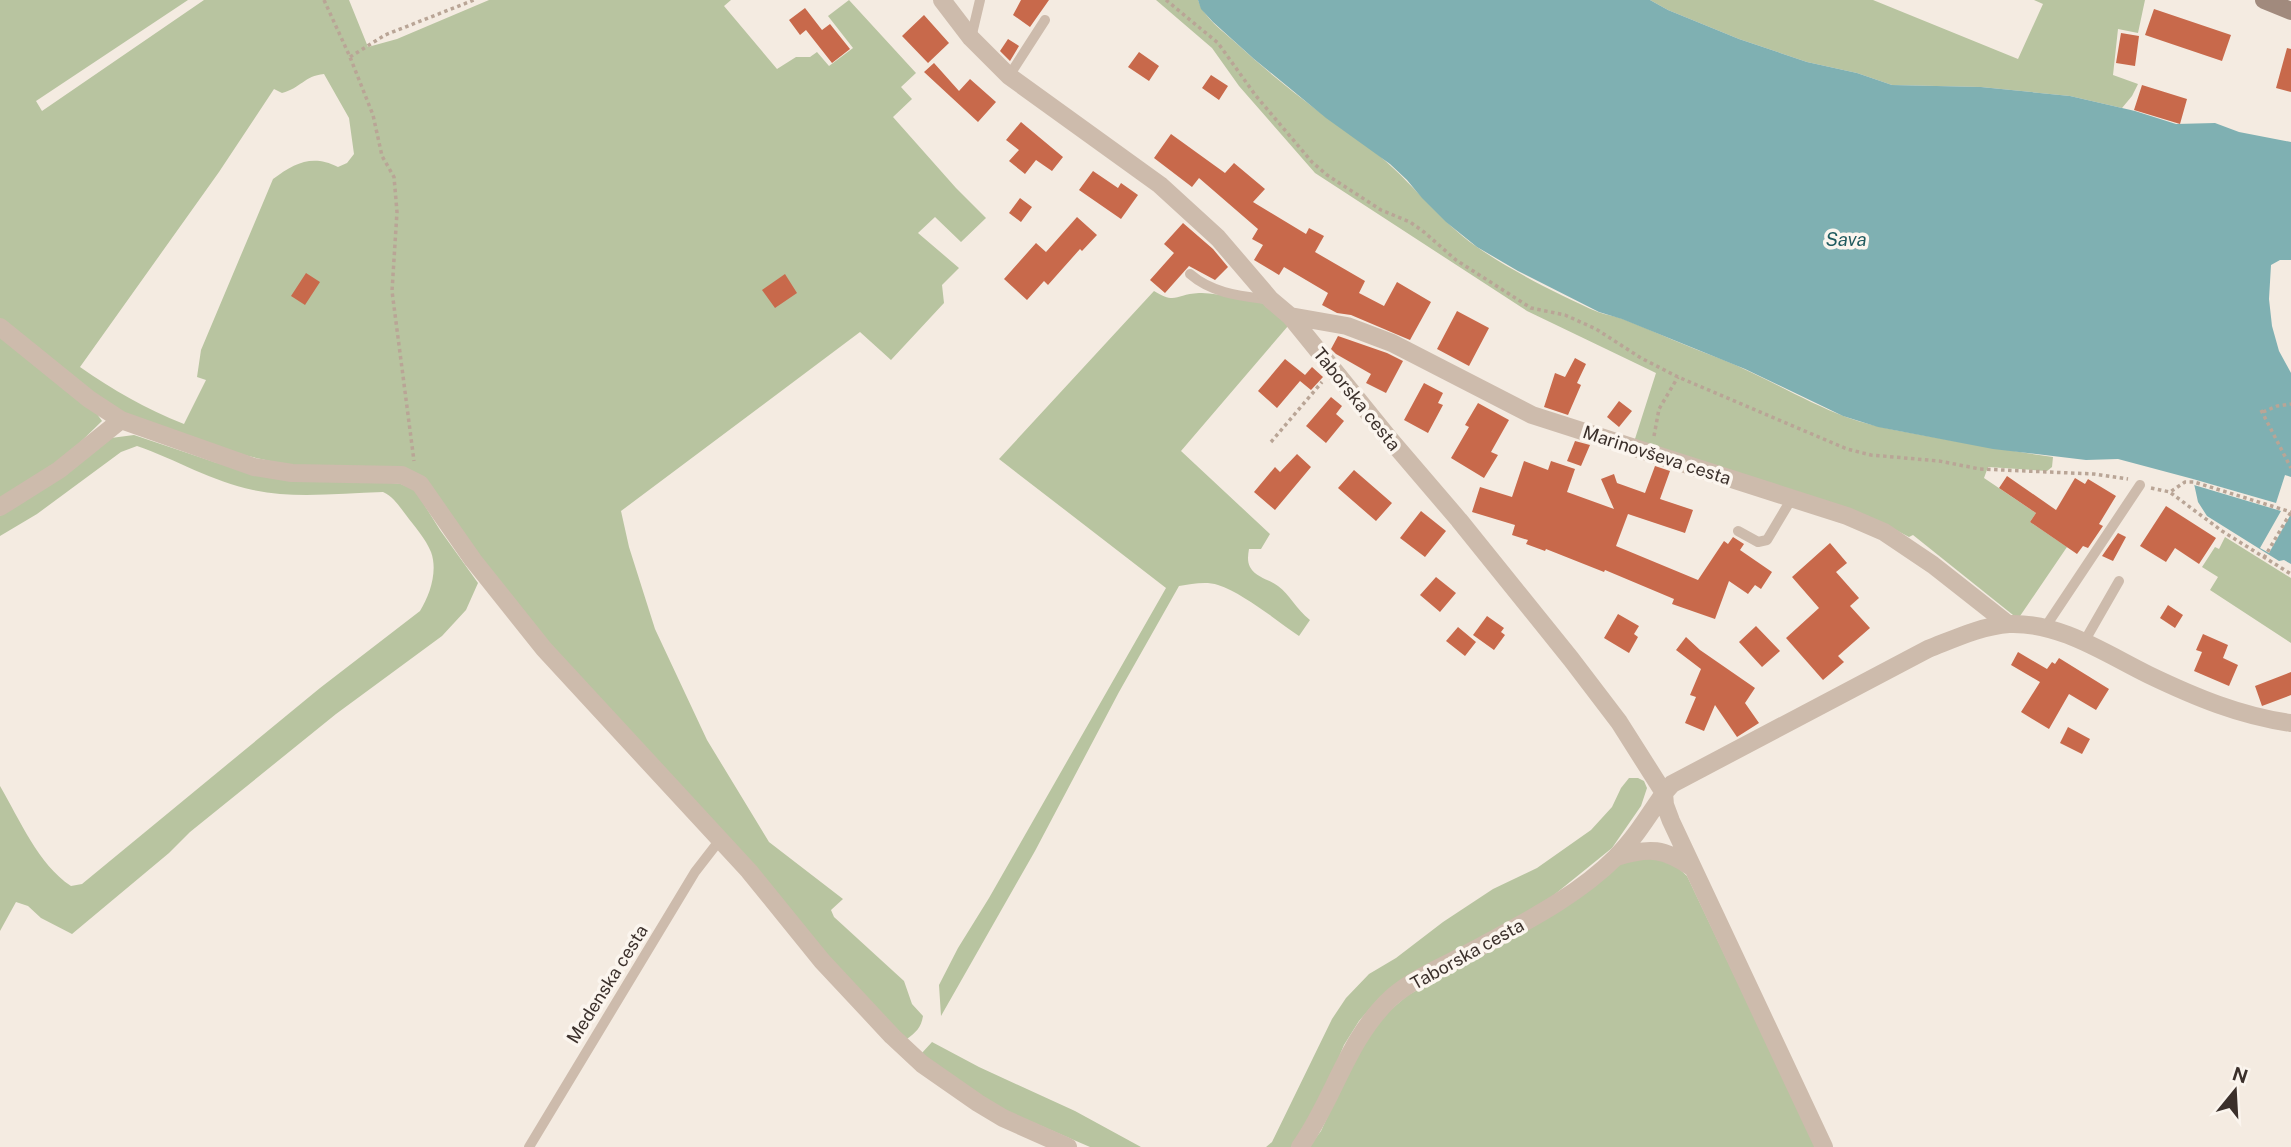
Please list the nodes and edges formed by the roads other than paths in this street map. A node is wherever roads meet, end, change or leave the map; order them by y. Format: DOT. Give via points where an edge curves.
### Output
graph roads {
  1 [pos="942,0"];
  2 [pos="980,0"];
  3 [pos="2264,0"];
  4 [pos="2291,10"];
  5 [pos="1045,20"];
  6 [pos="971,38"];
  7 [pos="1009,76"];
  8 [pos="1190,274"];
  9 [pos="1271,300"];
  10 [pos="1290,316"];
  11 [pos="0,327"];
  12 [pos="121,421"];
  13 [pos="2140,485"];
  14 [pos="1792,498"];
  15 [pos="0,507"];
  16 [pos="1738,531"];
  17 [pos="2119,581"];
  18 [pos="2008,624"];
  19 [pos="2044,629"];
  20 [pos="2084,642"];
  21 [pos="2291,723"];
  22 [pos="1664,793"];
  23 [pos="719,841"];
  24 [pos="1616,857"];
  25 [pos="1693,869"];
  26 [pos="529,1147"];
  27 [pos="1068,1147"];
  28 [pos="1300,1147"];
  29 [pos="1824,1147"];
  1 -- 6 [label="street, Taborska cesta"];
  2 -- 6 [label="lane"];
  3 -- 4 [label="street"];
  5 -- 7 [label="lane"];
  6 -- 7 [label="street, Taborska cesta"];
  7 -- 9 [label="street, Taborska cesta" via="1160,185 1218,238"];
  8 -- 9 [label="lane" via="1207,286"];
  9 -- 10 [label="street, Taborska cesta"];
  10 -- 14 [label="street, Marinovševa cesta" via="1347,326 1392,343 1532,415"];
  10 -- 22 [label="street, Taborska cesta" via="1571,659 1619,722"];
  11 -- 12 [label="street"];
  12 -- 15 [label="street" via="59,470"];
  12 -- 23 [label="street" via="254,467 292,473 402,475 420,484 544,649"];
  13 -- 19 [label="lane"];
  14 -- 16 [label="lane" via="1767,540 1758,541"];
  14 -- 18 [label="street, Marinovševa cesta" via="1884,532"];
  17 -- 20 [label="lane"];
  18 -- 19 [label="street"];
  18 -- 22 [label="street" via="1928,649 1685,775"];
  19 -- 20 [label="street"];
  20 -- 21 [label="street" via="2216,705"];
  22 -- 24 [label="street, Taborska cesta"];
  22 -- 25 [label="street"];
  23 -- 26 [label="lane, Medenska cesta" via="695,872"];
  23 -- 27 [label="street" via="822,961 922,1063 995,1113"];
  24 -- 25 [label="street, Taborska cesta" via="1656,851 1675,855"];
  24 -- 28 [label="street, Taborska cesta" via="1538,915 1421,977 1392,998 1355,1043"];
  25 -- 29 [label="street"];
}
